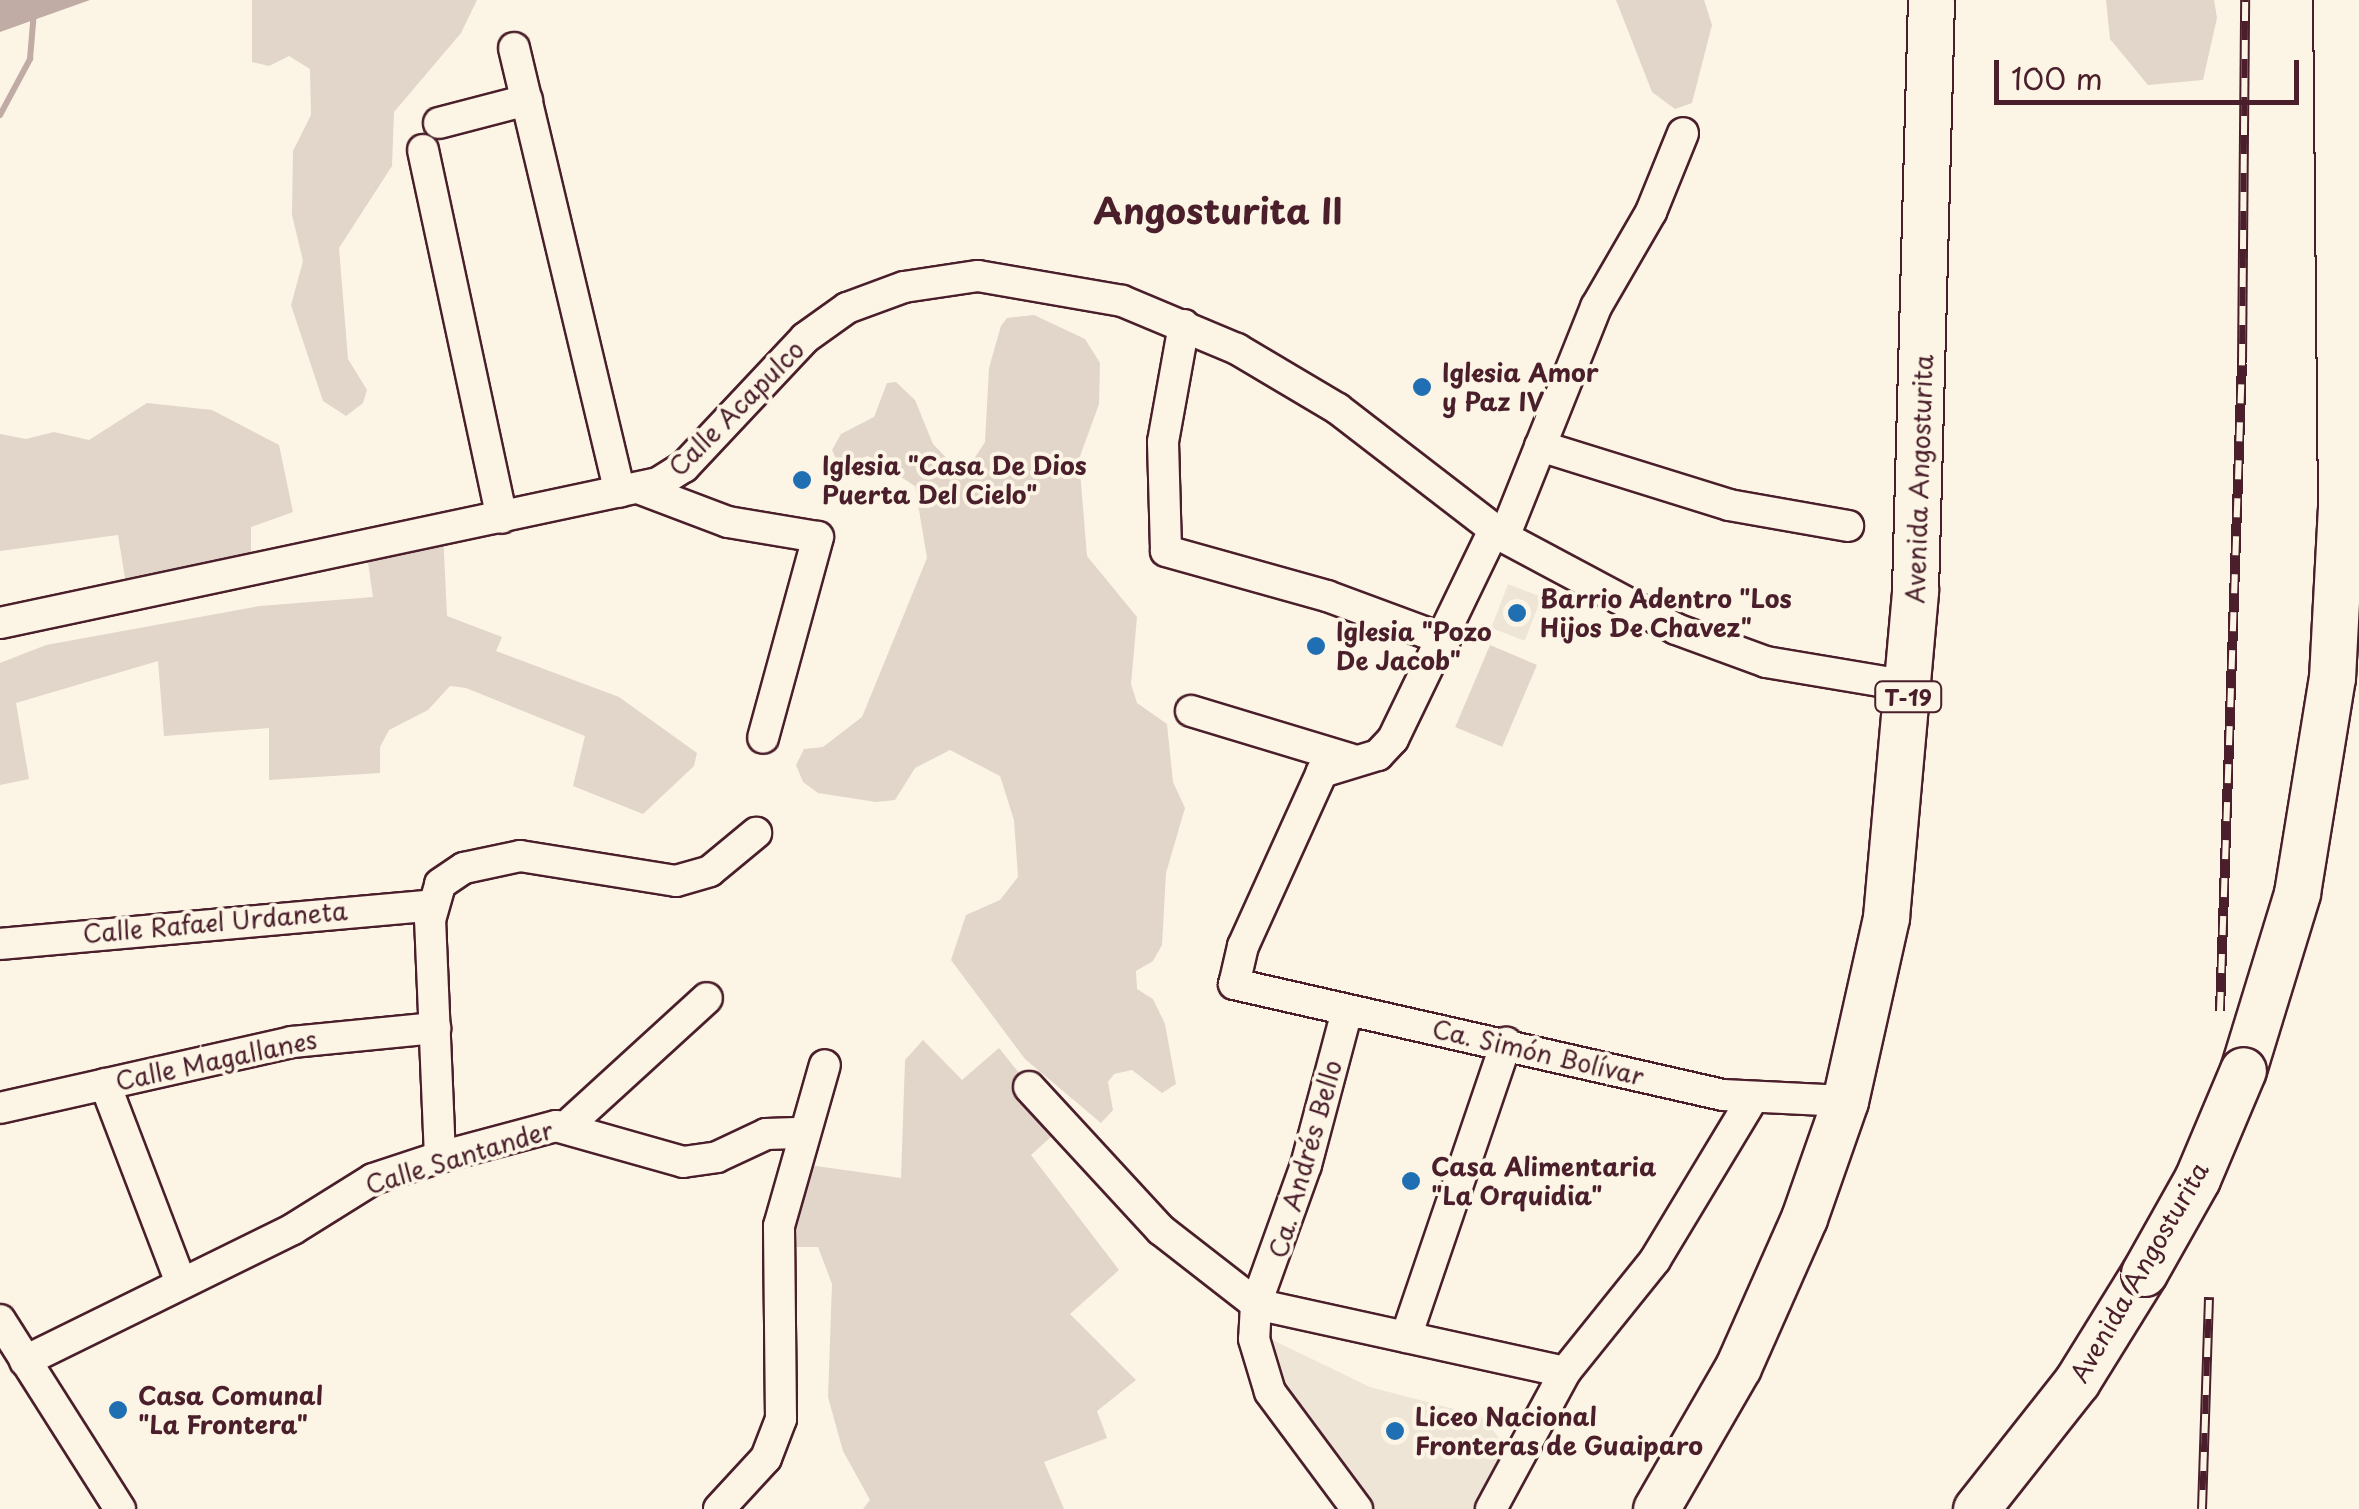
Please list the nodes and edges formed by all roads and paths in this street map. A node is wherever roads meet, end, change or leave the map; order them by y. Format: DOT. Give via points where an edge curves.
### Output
graph roads {
  1 [pos="1931,0"];
  2 [pos="2336,0"];
  3 [pos="514,48"];
  4 [pos="528,100"];
  5 [pos="439,124"];
  6 [pos="1683,133"];
  7 [pos="423,150"];
  8 [pos="1184,324"];
  9 [pos="1540,446"];
  10 [pos="629,490"];
  11 [pos="502,518"];
  12 [pos="1848,526"];
  13 [pos="1499,533"];
  14 [pos="0,624"];
  15 [pos="1445,640"];
  16 [pos="1909,686"];
  17 [pos="1191,712"];
  18 [pos="762,738"];
  19 [pos="1350,759"];
  20 [pos="756,832"];
  21 [pos="430,906"];
  22 [pos="0,944"];
  23 [pos="707,998"];
  24 [pos="1347,1010"];
  25 [pos="435,1028"];
  26 [pos="1506,1044"];
  27 [pos="825,1065"];
  28 [pos="104,1084"];
  29 [pos="1029,1087"];
  30 [pos="1752,1099"];
  31 [pos="1845,1101"];
  32 [pos="0,1108"];
  33 [pos="568,1125"];
  34 [pos="804,1133"];
  35 [pos="440,1157"];
  36 [pos="181,1284"];
  37 [pos="1256,1304"];
  38 [pos="0,1320"];
  39 [pos="1406,1337"];
  40 [pos="25,1361"];
  41 [pos="1565,1372"];
  42 [pos="120,1509"];
  43 [pos="719,1509"];
  44 [pos="1357,1509"];
  45 [pos="1490,1509"];
  46 [pos="1656,1509"];
  47 [pos="1976,1509"];
  1 -- 16 [label="highway, Avenida Angosturita / T-19"];
  2 -- 47 [label="highway, Avenida Angosturita, bridge" via="2341,492 2332,678 2298,894 2243,1070 2197,1178 2077,1381"];
  3 -- 4 [label="street"];
  4 -- 5 [label="street"];
  4 -- 10 [label="street"];
  6 -- 9 [label="street" via="1662,191 1596,308"];
  7 -- 11 [label="street"];
  8 -- 10 [label="street, Calle Acapulco" via="1096,294 1009,278 941,280 885,292 805,338 684,467"];
  8 -- 13 [label="street, Calle Acapulco" via="1338,409"];
  8 -- 15 [label="street" via="1163,442 1166,551 1327,596"];
  9 -- 12 [label="street" via="1730,504"];
  9 -- 13 [label="street"];
  10 -- 11 [label="street, Calle Acapulco"];
  10 -- 18 [label="street" via="728,522 818,537"];
  11 -- 14 [label="street, Calle Acapulco"];
  13 -- 15 [label="street"];
  13 -- 16 [label="street, Calle Acapulco" via="1640,612 1736,654"];
  15 -- 19 [label="street" via="1393,738 1378,754"];
  16 -- 31 [label="highway, Avenida Angosturita / T-19" via="1889,899"];
  17 -- 19 [label="street"];
  19 -- 24 [label="street, Ca. Simón Bolívar" via="1322,772 1238,956 1234,984"];
  20 -- 21 [label="street" via="710,871 676,881 520,856 484,861 448,876"];
  21 -- 22 [label="street, Calle Rafael Urdaneta"];
  21 -- 25 [label="street"];
  23 -- 33 [label="street"];
  24 -- 26 [label="street, Ca. Simón Bolívar"];
  24 -- 37 [label="street, Ca. Andrés Bello" via="1306,1165"];
  25 -- 28 [label="street, Calle Magallanes" via="292,1042"];
  25 -- 35 [label="street"];
  26 -- 30 [label="street, Ca. Simón Bolívar"];
  26 -- 39 [label="street"];
  27 -- 34 [label="street"];
  28 -- 32 [label="street, Calle Magallanes"];
  28 -- 36 [label="street"];
  29 -- 37 [label="street" via="1161,1230"];
  30 -- 31 [label="street, Ca. Simón Bolívar"];
  30 -- 41 [label="street" via="1655,1260"];
  31 -- 46 [label="highway, Avenida Angosturita / T-19" via="1804,1218 1738,1367"];
  33 -- 34 [label="street, Calle Santander" via="683,1162 766,1134"];
  33 -- 35 [label="street, Calle Santander"];
  34 -- 43 [label="street" via="779,1226 781,1420 766,1458"];
  35 -- 36 [label="street, Calle Santander" via="374,1179 293,1229"];
  36 -- 40 [label="street, Calle Santander"];
  37 -- 39 [label="street"];
  37 -- 44 [label="street, Ca. Andrés Bello" via="1255,1352 1270,1392"];
  38 -- 40 [label="street"];
  39 -- 41 [label="street"];
  40 -- 42 [label="street"];
  41 -- 45 [label="street"];
}
